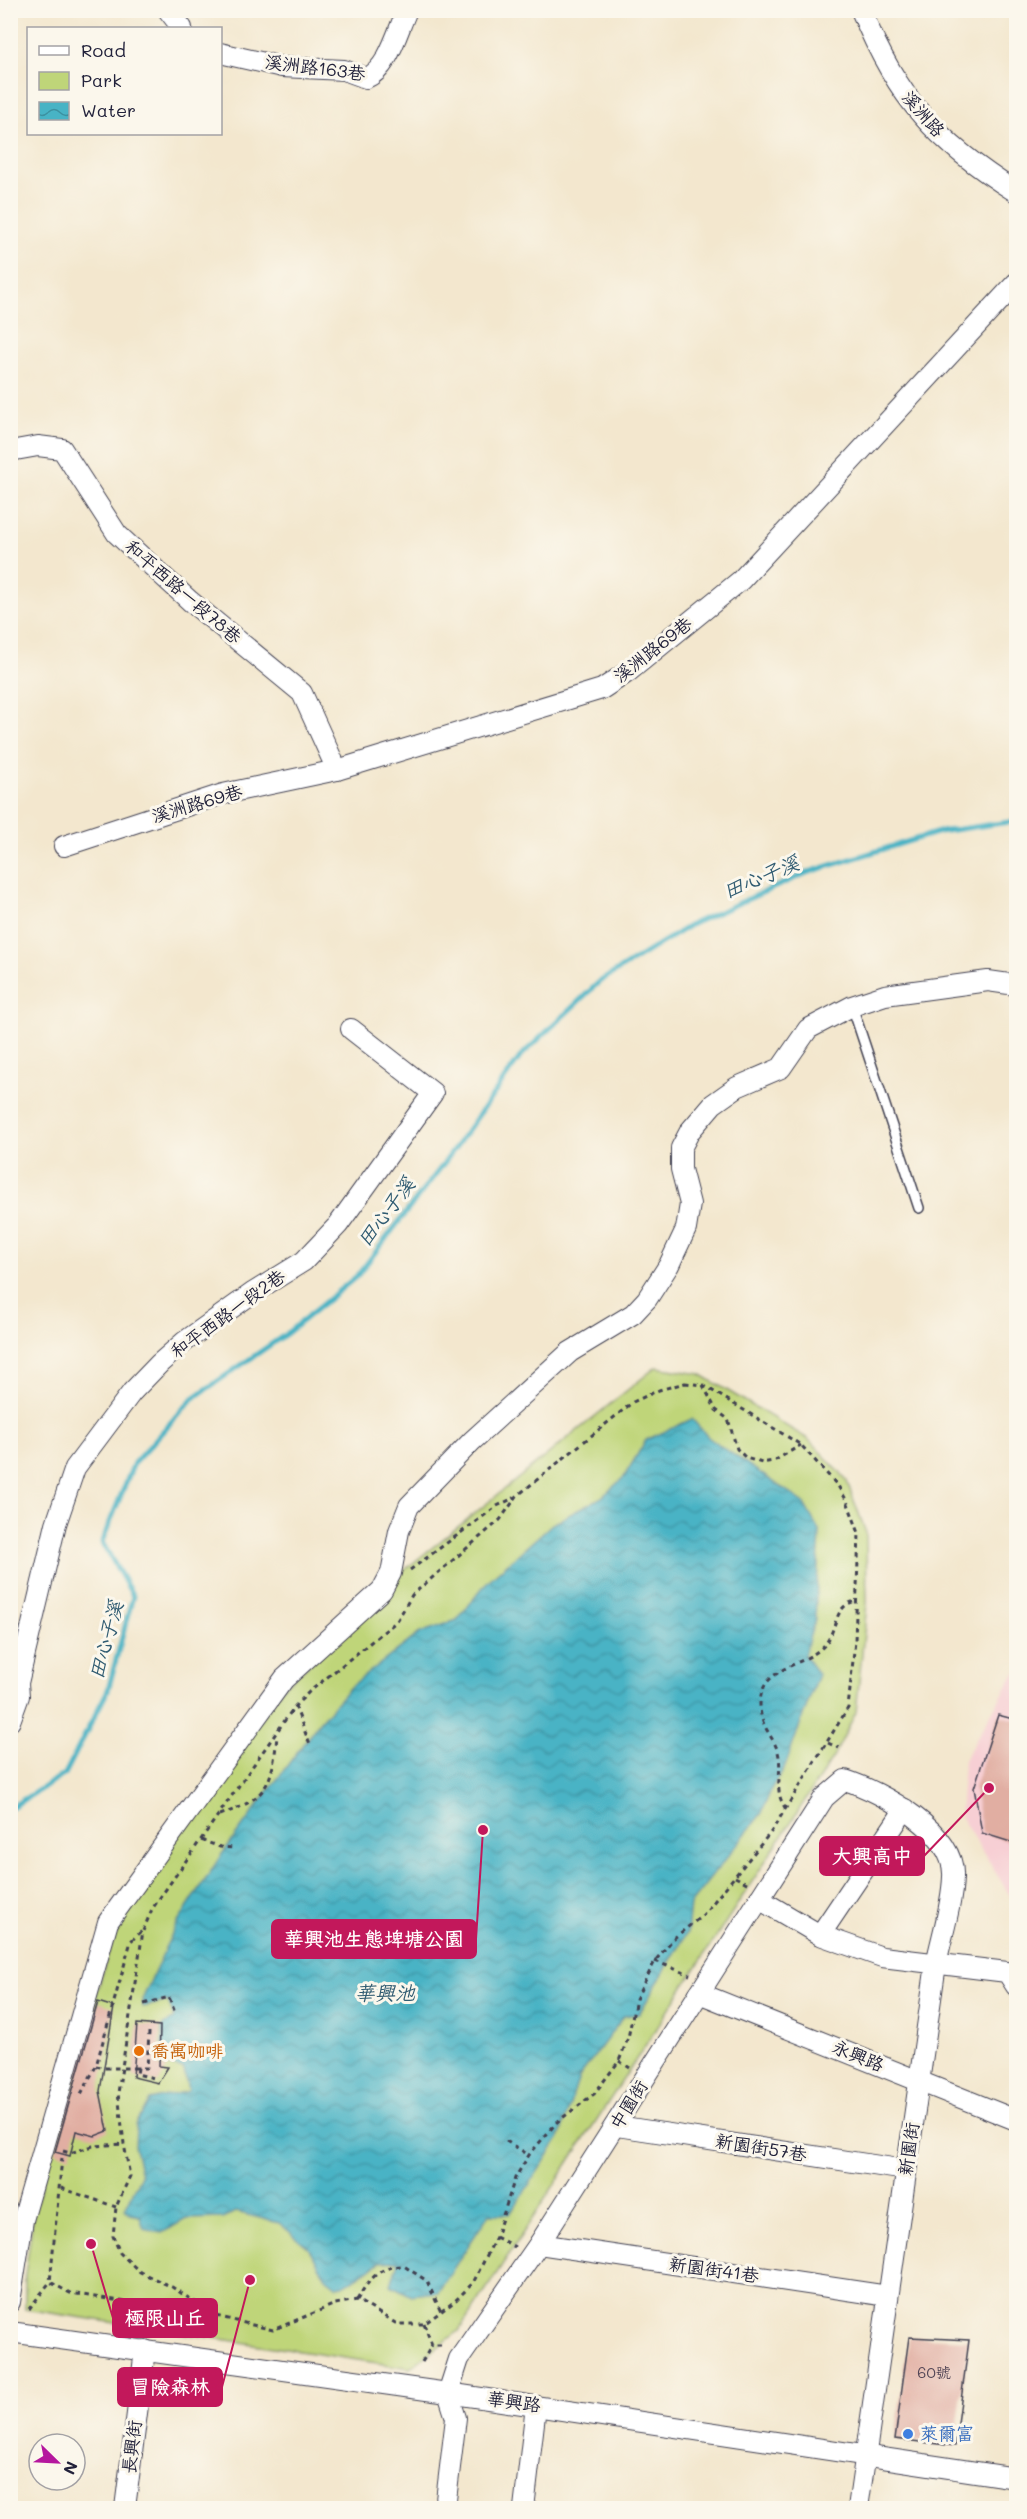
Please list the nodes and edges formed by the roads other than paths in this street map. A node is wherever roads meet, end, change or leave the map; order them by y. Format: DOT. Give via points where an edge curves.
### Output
graph roads {
  1 [pos="168,10"];
  2 [pos="407,10"];
  3 [pos="861,10"];
  4 [pos="181,27"];
  5 [pos="222,53"];
  6 [pos="1017,192"];
  7 [pos="1017,283"];
  8 [pos="10,451"];
  9 [pos="338,770"];
  10 [pos="64,846"];
  11 [pos="1017,985"];
  12 [pos="852,1006"];
  13 [pos="351,1029"];
  14 [pos="919,1208"];
  15 [pos="10,1721"];
  16 [pos="905,1809"];
  17 [pos="755,1892"];
  18 [pos="820,1935"];
  19 [pos="936,1964"];
  20 [pos="696,1984"];
  21 [pos="1017,1986"];
  22 [pos="919,2080"];
  23 [pos="1017,2121"];
  24 [pos="616,2126"];
  25 [pos="906,2170"];
  26 [pos="539,2244"];
  27 [pos="888,2296"];
  28 [pos="20,2305"];
  29 [pos="10,2332"];
  30 [pos="144,2350"];
  31 [pos="448,2393"];
  32 [pos="536,2406"];
  33 [pos="865,2455"];
  34 [pos="1017,2478"];
  35 [pos="124,2508"];
  36 [pos="445,2508"];
  37 [pos="524,2508"];
  38 [pos="858,2508"];
  1 -- 4 [label="street"];
  2 -- 5 [label="street, 溪洲路163巷" via="376,74 366,78 344,70 282,68"];
  3 -- 6 [label="street, 溪洲路" via="879,56 912,106 954,149"];
  7 -- 9 [label="street, 溪洲路69巷" via="741,580 628,672 602,689"];
  8 -- 9 [label="street, 和平西路一段78巷" via="38,446 62,449 117,534 190,601 302,693"];
  9 -- 10 [label="street, 溪洲路69巷" via="223,794"];
  11 -- 12 [label="street" via="988,981 885,995"];
  12 -- 14 [label="lane"];
  12 -- 28 [label="street" via="808,1029 781,1068 737,1087 713,1104 690,1131 681,1148 681,1169 690,1204 686,1229 647,1299 633,1314 570,1352 472,1441 409,1506 399,1531 391,1573 382,1590 284,1679 108,1922 23,2220"];
  13 -- 15 [label="street, 和平西路一段2巷" via="433,1093 338,1225 304,1261 254,1292 160,1363 132,1392 75,1468 56,1524 18,1683 19,1696"];
  16 -- 17 [label="street, 中園街" via="869,1788 845,1780 824,1798"];
  16 -- 18 [label="street"];
  16 -- 19 [label="street, 新園街" via="947,1847 954,1875"];
  17 -- 18 [label="street"];
  17 -- 20 [label="street, 中園街"];
  18 -- 19 [label="street" via="882,1957"];
  19 -- 21 [label="street" via="1007,1972"];
  19 -- 22 [label="street, 新園街"];
  20 -- 22 [label="street, 永興路"];
  20 -- 24 [label="street, 中園街"];
  22 -- 23 [label="street, 永興路"];
  22 -- 25 [label="street, 新園街"];
  24 -- 25 [label="street, 新園街57巷"];
  24 -- 26 [label="street, 中園街"];
  25 -- 27 [label="street, 新園街"];
  26 -- 27 [label="street, 新園街41巷"];
  26 -- 31 [label="street, 中園街" via="459,2359"];
  27 -- 33 [label="street, 新園街"];
  29 -- 30 [label="street, 華興路"];
  30 -- 31 [label="street, 華興路"];
  30 -- 35 [label="street, 長興街"];
  31 -- 32 [label="street, 華興路"];
  31 -- 36 [label="street" via="456,2418"];
  32 -- 33 [label="street, 華興路"];
  32 -- 37 [label="street"];
  33 -- 34 [label="street, 華興路"];
  33 -- 38 [label="street, 新園街"];
}
